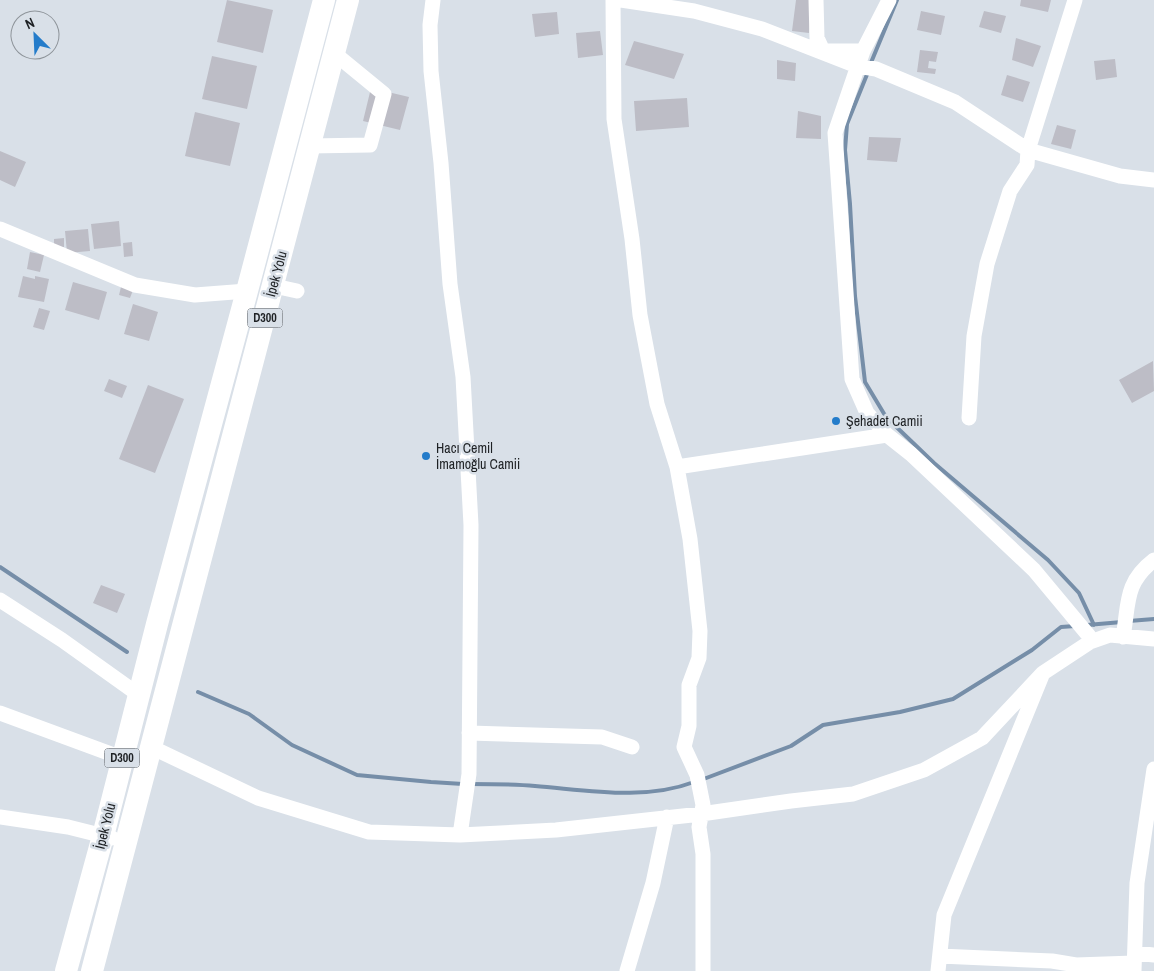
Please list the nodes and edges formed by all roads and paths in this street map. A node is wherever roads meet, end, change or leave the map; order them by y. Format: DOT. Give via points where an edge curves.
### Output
graph roads {
  1 [pos="324,0"];
  2 [pos="348,0"];
  3 [pos="433,0"];
  4 [pos="613,0"];
  5 [pos="621,0"];
  6 [pos="816,0"];
  7 [pos="889,0"];
  8 [pos="1075,0"];
  9 [pos="693,6"];
  10 [pos="863,51"];
  11 [pos="334,53"];
  12 [pos="857,66"];
  13 [pos="310,146"];
  14 [pos="1028,150"];
  15 [pos="1154,180"];
  16 [pos="0,228"];
  17 [pos="274,286"];
  18 [pos="248,291"];
  19 [pos="296,291"];
  20 [pos="969,418"];
  21 [pos="887,435"];
  22 [pos="677,467"];
  23 [pos="1154,560"];
  24 [pos="0,600"];
  25 [pos="1120,633"];
  26 [pos="1090,639"];
  27 [pos="1154,639"];
  28 [pos="1043,673"];
  29 [pos="141,687"];
  30 [pos="0,713"];
  31 [pos="469,733"];
  32 [pos="151,747"];
  33 [pos="632,747"];
  34 [pos="122,758"];
  35 [pos="1154,769"];
  36 [pos="701,814"];
  37 [pos="0,817"];
  38 [pos="668,817"];
  39 [pos="460,835"];
  40 [pos="103,836"];
  41 [pos="126,841"];
  42 [pos="1154,955"];
  43 [pos="1135,963"];
  44 [pos="939,964"];
  45 [pos="66,971"];
  46 [pos="92,971"];
  47 [pos="627,971"];
  48 [pos="704,971"];
  1 -- 18 [label="highway, İpek Yolu / D300"];
  2 -- 11 [label="highway, İpek Yolu / D300"];
  3 -- 31 [label="street" via="431,71 450,284 463,377 470,525"];
  4 -- 22 [label="street" via="614,119 640,316 657,404"];
  5 -- 9 [label="street"];
  6 -- 10 [label="street" via="817,38 823,51"];
  7 -- 10 [label="street"];
  8 -- 14 [label="street"];
  9 -- 12 [label="street"];
  10 -- 12 [label="street"];
  11 -- 13 [label="highway, İpek Yolu / D300"];
  11 -- 13 [label="street" via="384,94 370,145"];
  12 -- 14 [label="street" via="876,69 955,102"];
  12 -- 21 [label="street" via="835,133 848,338 852,379 867,413"];
  13 -- 17 [label="highway, İpek Yolu / D300"];
  14 -- 15 [label="street" via="1120,176"];
  14 -- 20 [label="street" via="1027,165 1010,191 987,264 974,336"];
  16 -- 18 [label="street" via="135,285 195,295"];
  17 -- 19 [label="street"];
  17 -- 32 [label="highway, İpek Yolu / D300"];
  18 -- 29 [label="highway, İpek Yolu / D300"];
  21 -- 22 [label="street"];
  21 -- 26 [label="street" via="1034,570"];
  22 -- 36 [label="street" via="690,539 700,631 699,658 688,685 689,726 684,747 697,774 703,805"];
  23 -- 25 [label="street" via="1143,569 1128,594"];
  24 -- 29 [label="street"];
  25 -- 26 [label="street"];
  25 -- 27 [label="street"];
  26 -- 28 [label="street"];
  28 -- 36 [label="street" via="982,738 924,770 853,794"];
  28 -- 44 [label="street" via="944,915"];
  29 -- 34 [label="highway, İpek Yolu / D300"];
  30 -- 34 [label="street"];
  31 -- 33 [label="street" via="602,738"];
  31 -- 39 [label="street" via="469,774"];
  32 -- 39 [label="street" via="258,798 369,832"];
  32 -- 41 [label="highway, İpek Yolu / D300"];
  34 -- 40 [label="highway, İpek Yolu / D300"];
  35 -- 43 [label="street" via="1137,883"];
  36 -- 38 [label="street"];
  36 -- 48 [label="street"];
  37 -- 40 [label="street" via="68,827"];
  38 -- 39 [label="street" via="556,830"];
  38 -- 47 [label="street"];
  40 -- 41 [label="street"];
  40 -- 45 [label="highway, İpek Yolu / D300"];
  41 -- 46 [label="highway, İpek Yolu / D300"];
  42 -- 43 [label="street"];
  43 -- 44 [label="street"];
}
